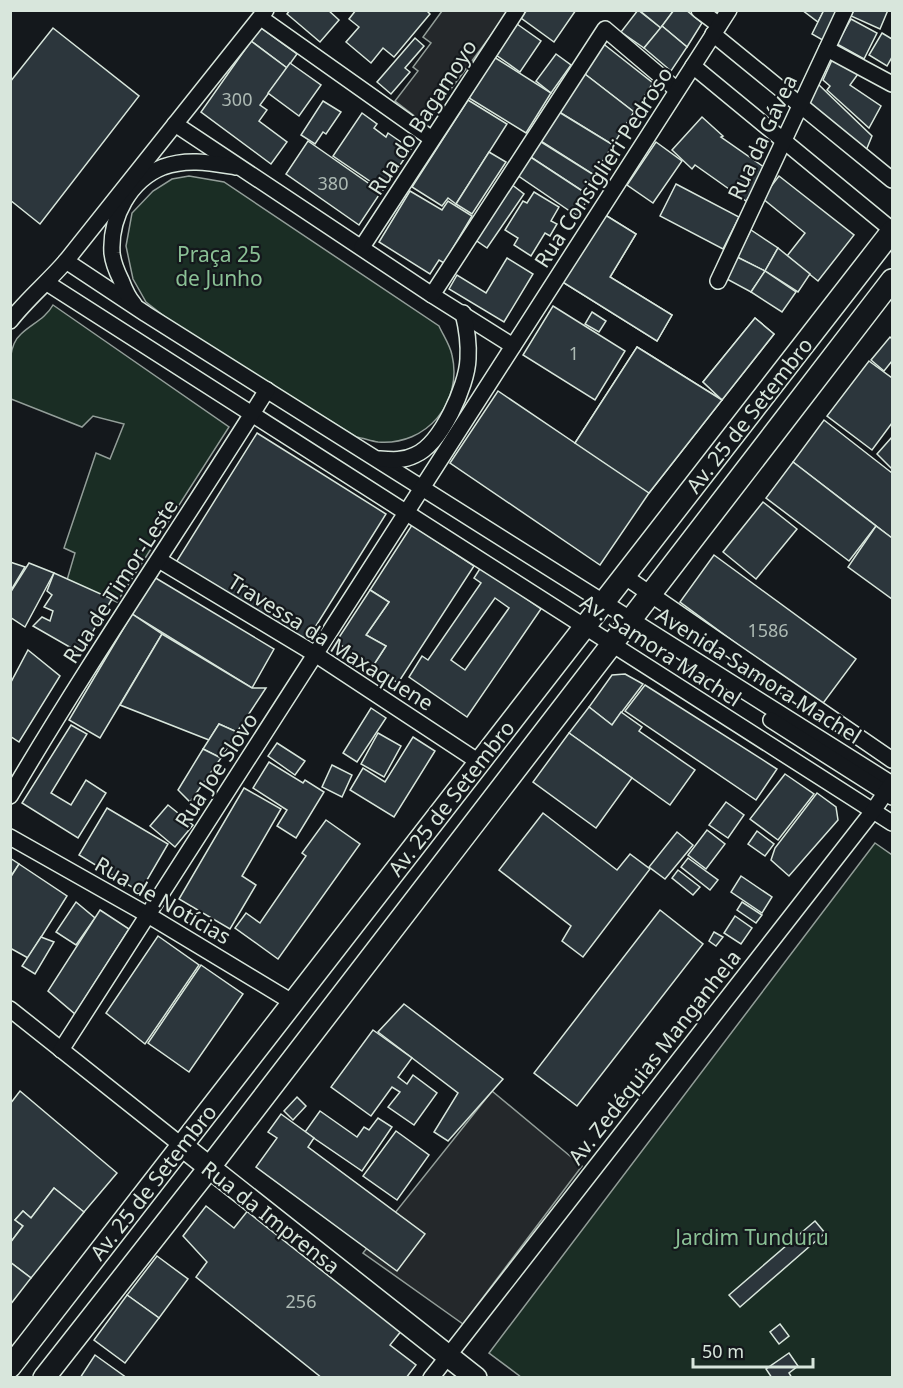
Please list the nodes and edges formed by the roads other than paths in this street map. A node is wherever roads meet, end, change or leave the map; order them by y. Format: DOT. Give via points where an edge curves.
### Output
graph roads {
  1 [pos="517,10"];
  2 [pos="699,10"];
  3 [pos="729,10"];
  4 [pos="845,10"];
  5 [pos="263,14"];
  6 [pos="716,30"];
  7 [pos="827,49"];
  8 [pos="693,66"];
  9 [pos="892,84"];
  10 [pos="677,90"];
  11 [pos="801,105"];
  12 [pos="176,124"];
  13 [pos="432,139"];
  14 [pos="783,142"];
  15 [pos="242,168"];
  16 [pos="892,180"];
  17 [pos="892,230"];
  18 [pos="362,247"];
  19 [pos="66,261"];
  20 [pos="892,280"];
  21 [pos="718,281"];
  22 [pos="47,283"];
  23 [pos="432,295"];
  24 [pos="463,313"];
  25 [pos="146,314"];
  26 [pos="10,321"];
  27 [pos="513,346"];
  28 [pos="267,390"];
  29 [pos="252,414"];
  30 [pos="376,459"];
  31 [pos="422,488"];
  32 [pos="406,512"];
  33 [pos="159,560"];
  34 [pos="624,576"];
  35 [pos="651,594"];
  36 [pos="601,606"];
  37 [pos="628,623"];
  38 [pos="585,627"];
  39 [pos="612,644"];
  40 [pos="315,654"];
  41 [pos="892,760"];
  42 [pos="479,762"];
  43 [pos="891,788"];
  44 [pos="10,796"];
  45 [pos="873,811"];
  46 [pos="892,823"];
  47 [pos="10,837"];
  48 [pos="148,915"];
  49 [pos="292,1002"];
  50 [pos="10,1010"];
  51 [pos="61,1050"];
  52 [pos="181,1145"];
  53 [pos="209,1168"];
  54 [pos="448,1355"];
  55 [pos="10,1367"];
  56 [pos="44,1377"];
  57 [pos="431,1377"];
  58 [pos="477,1377"];
  1 -- 13 [label="street, Rua do Bagamoyo"];
  2 -- 6 [label="street"];
  3 -- 6 [label="street, Rua Consiglieri Pedroso"];
  4 -- 7 [label="street, Rua da Gávea"];
  5 -- 12 [label="street"];
  5 -- 13 [label="street"];
  6 -- 8 [label="street, Rua Consiglieri Pedroso"];
  6 -- 11 [label="street"];
  7 -- 9 [label="street"];
  7 -- 11 [label="street, Rua da Gávea"];
  8 -- 10 [label="street, Rua Consiglieri Pedroso"];
  8 -- 14 [label="street"];
  10 -- 23 [label="street" via="605,29"];
  10 -- 27 [label="street, Rua Consiglieri Pedroso"];
  11 -- 14 [label="street, Rua da Gávea"];
  11 -- 16 [label="street"];
  12 -- 15 [label="street"];
  12 -- 19 [label="street"];
  13 -- 18 [label="street, Rua do Bagamoyo"];
  14 -- 17 [label="street"];
  14 -- 21 [label="street, Rua da Gávea"];
  15 -- 18 [label="street"];
  15 -- 25 [label="street" via="186,161 144,177 126,196 115,228 112,254 130,300"];
  17 -- 34 [label="main road, Av. 25 de Setembro"];
  18 -- 23 [label="street"];
  19 -- 22 [label="street"];
  19 -- 25 [label="street"];
  20 -- 35 [label="main road, Av. 25 de Setembro"];
  22 -- 26 [label="street"];
  22 -- 29 [label="street, Av. Samora Machel"];
  23 -- 24 [label="street"];
  24 -- 27 [label="street"];
  24 -- 30 [label="street" via="469,337 468,363 448,419 418,454 397,461"];
  25 -- 28 [label="street"];
  27 -- 31 [label="street"];
  28 -- 29 [label="street, Rua de Timor-Leste"];
  28 -- 30 [label="street"];
  29 -- 32 [label="street, Av. Samora Machel"];
  29 -- 33 [label="street, Rua de Timor-Leste"];
  30 -- 31 [label="street"];
  31 -- 32 [label="street"];
  31 -- 36 [label="street, Av. Samora Machel"];
  32 -- 38 [label="street, Av. Samora Machel"];
  32 -- 40 [label="street, Rua Joe Slovo"];
  33 -- 40 [label="street, Travessa da Maxaquene"];
  33 -- 44 [label="street, Rua de Timor-Leste" via="59,712"];
  34 -- 35 [label="street, Av. Samora Machel"];
  34 -- 36 [label="main road, Av. 25 de Setembro"];
  35 -- 37 [label="main road, Av. 25 de Setembro"];
  35 -- 41 [label="street, Av. Samora Machel"];
  36 -- 37 [label="street, Avenida Samora Machel"];
  36 -- 38 [label="main road, Av. 25 de Setembro"];
  37 -- 39 [label="main road, Av. 25 de Setembro"];
  37 -- 43 [label="street, Avenida Samora Machel"];
  38 -- 39 [label="street, Av. Samora Machel"];
  38 -- 42 [label="main road, Av. 25 de Setembro"];
  39 -- 45 [label="street, Av. Samora Machel"];
  39 -- 53 [label="main road, Av. 25 de Setembro"];
  40 -- 42 [label="street, Travessa da Maxaquene"];
  40 -- 48 [label="street, Rua Joe Slovo"];
  42 -- 49 [label="main road, Av. 25 de Setembro"];
  43 -- 45 [label="street, Av. Zedéquias Manganhela"];
  45 -- 46 [label="street, Av. Samora Machel"];
  45 -- 54 [label="street, Av. Zedéquias Manganhela"];
  47 -- 48 [label="street, Rua de Notícias"];
  48 -- 49 [label="street, Rua de Notícias"];
  48 -- 51 [label="street, Rua Joe Slovo"];
  49 -- 52 [label="main road, Av. 25 de Setembro"];
  50 -- 51 [label="street, Rua da Imprensa"];
  51 -- 52 [label="street, Rua da Imprensa"];
  52 -- 53 [label="main road, Rua da Imprensa"];
  52 -- 55 [label="main road, Av. 25 de Setembro"];
  53 -- 54 [label="main road, Rua da Imprensa"];
  53 -- 56 [label="main road, Av. 25 de Setembro"];
  54 -- 57 [label="street, Av. Zedéquias Manganhela"];
  54 -- 58 [label="main road, Rua da Imprensa"];
}
